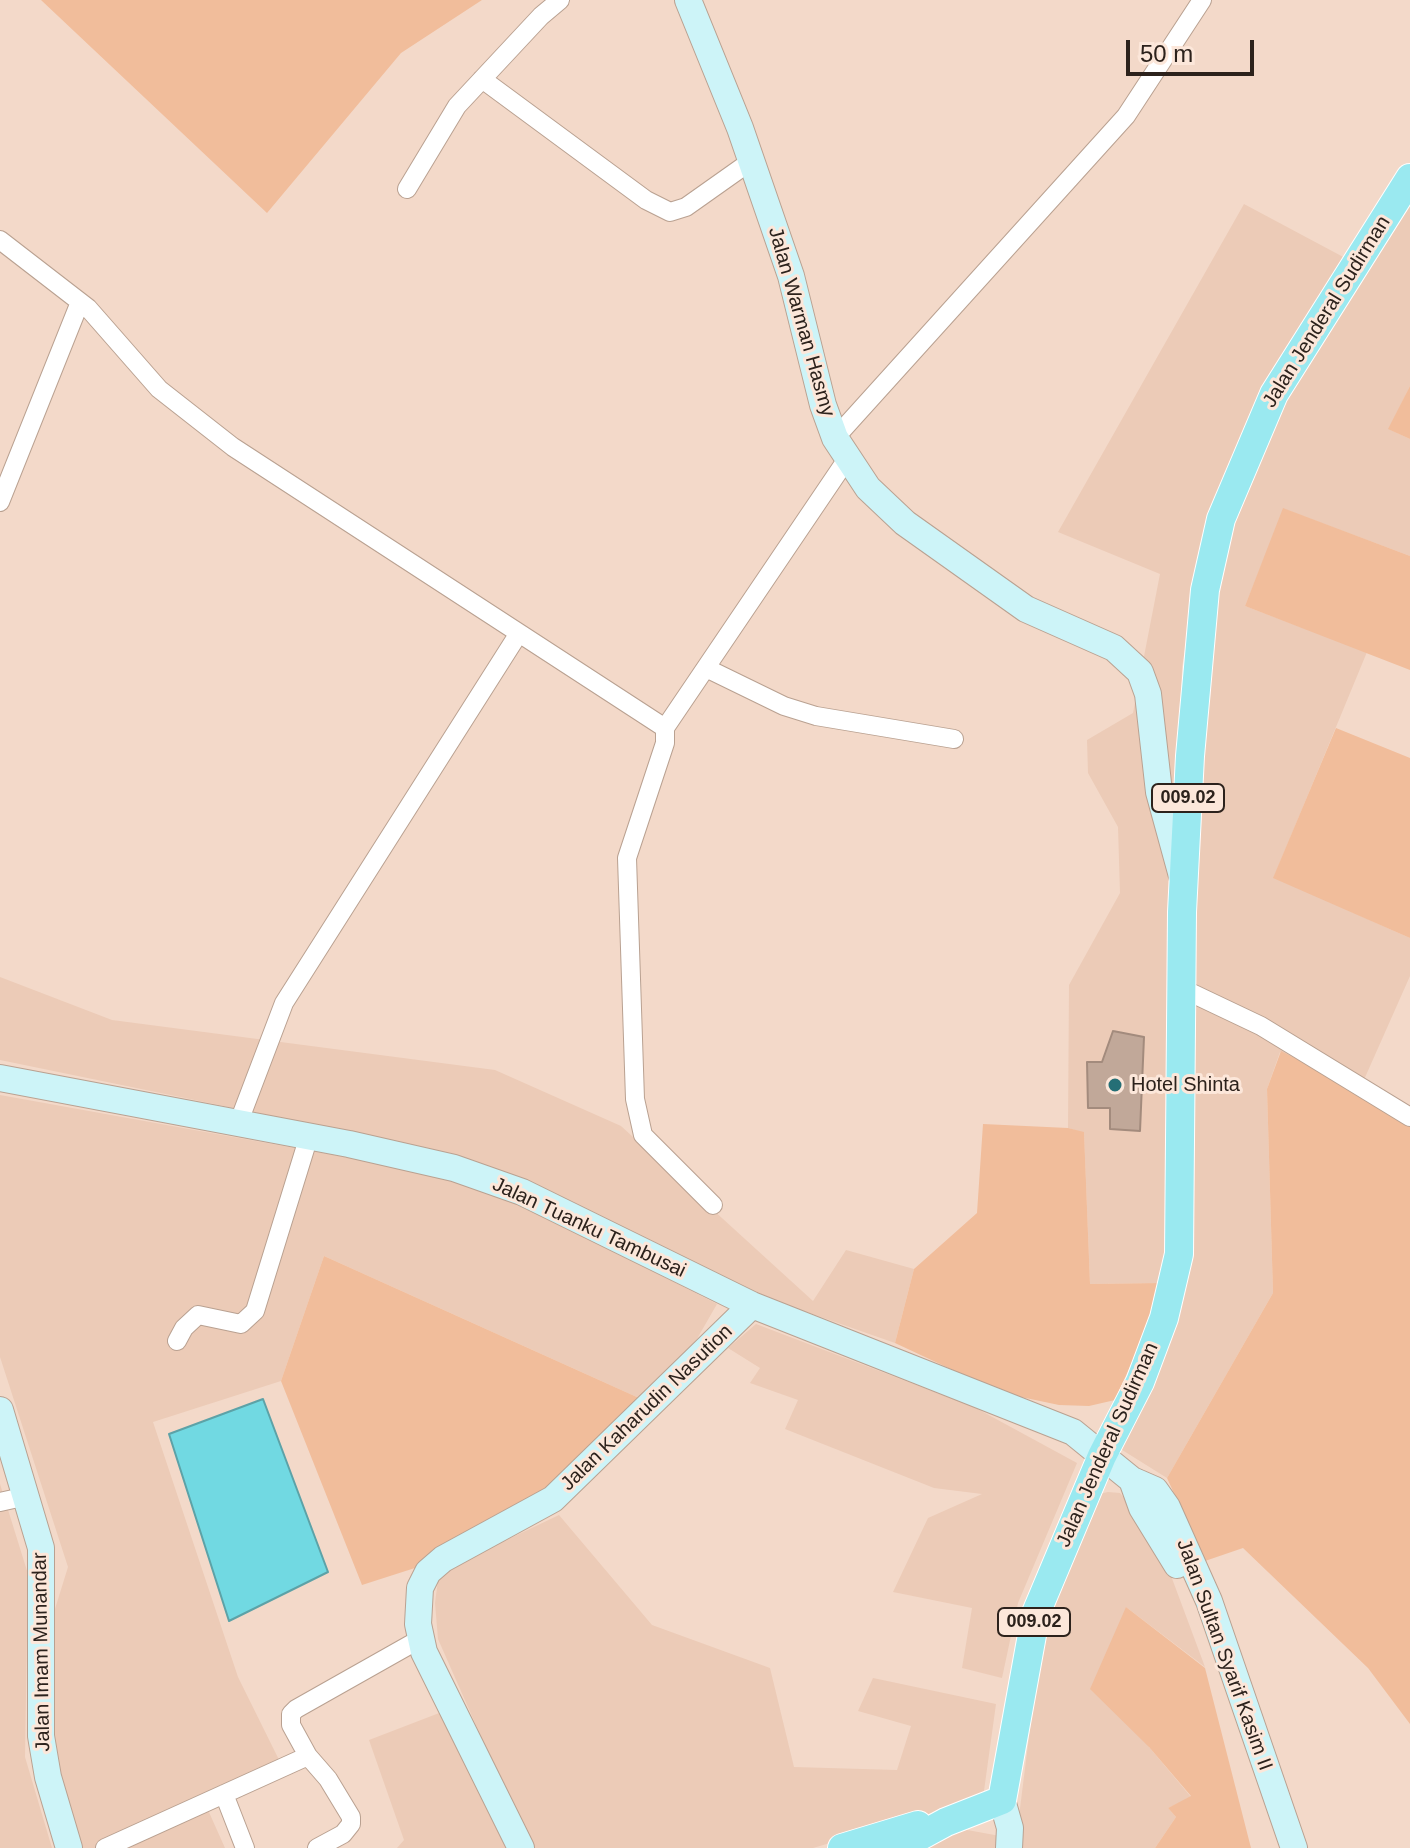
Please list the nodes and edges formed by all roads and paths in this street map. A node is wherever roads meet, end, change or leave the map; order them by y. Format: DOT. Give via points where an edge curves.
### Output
graph roads {
  1 [pos="560,0"];
  2 [pos="688,0"];
  3 [pos="1202,0"];
  4 [pos="482,79"];
  5 [pos="751,161"];
  6 [pos="1410,178"];
  7 [pos="407,189"];
  8 [pos="0,240"];
  9 [pos="80,302"];
  10 [pos="841,449"];
  11 [pos="0,502"];
  12 [pos="519,633"];
  13 [pos="706,668"];
  14 [pos="665,728"];
  15 [pos="954,739"];
  16 [pos="1183,880"];
  17 [pos="1181,988"];
  18 [pos="0,1078"];
  19 [pos="1410,1117"];
  20 [pos="238,1124"];
  21 [pos="309,1136"];
  22 [pos="713,1205"];
  23 [pos="752,1305"];
  24 [pos="177,1341"];
  25 [pos="0,1410"];
  26 [pos="1102,1456"];
  27 [pos="1132,1480"];
  28 [pos="27,1496"];
  29 [pos="0,1502"];
  30 [pos="420,1639"];
  31 [pos="308,1756"];
  32 [pos="224,1794"];
  33 [pos="1002,1800"];
  34 [pos="946,1822"];
  35 [pos="69,1848"];
  36 [pos="105,1848"];
  37 [pos="245,1848"];
  38 [pos="317,1848"];
  39 [pos="521,1848"];
  40 [pos="842,1848"];
  41 [pos="898,1848"];
  42 [pos="1009,1848"];
  43 [pos="1276,1848"];
  44 [pos="1294,1848"];
  1 -- 4 [label="street"];
  2 -- 5 [label="street, Jalan Warman Hasmy"];
  3 -- 10 [label="street" via="1126,116"];
  4 -- 5 [label="street" via="646,200 670,212 686,207"];
  4 -- 7 [label="street" via="457,106"];
  5 -- 10 [label="street, Jalan Warman Hasmy" via="791,276 823,405"];
  6 -- 16 [label="main road, Jalan Jenderal Sudirman / 009.02" via="1274,394 1221,519 1197,654"];
  8 -- 9 [label="street"];
  9 -- 11 [label="street"];
  9 -- 12 [label="street" via="159,389 233,447"];
  10 -- 13 [label="street"];
  10 -- 16 [label="street, Jalan Warman Hasmy" via="868,488 905,523 1026,609 1114,648 1140,672 1148,694 1159,792"];
  12 -- 14 [label="street"];
  12 -- 20 [label="street" via="284,1003"];
  13 -- 14 [label="street"];
  13 -- 15 [label="street" via="816,716"];
  14 -- 22 [label="street" via="665,743 627,858 635,1099 643,1135"];
  16 -- 17 [label="main road, Jalan Jenderal Sudirman / 009.02"];
  17 -- 19 [label="street" via="1261,1026"];
  17 -- 26 [label="main road, Jalan Jenderal Sudirman / 009.02" via="1179,1254 1164,1318 1140,1382"];
  18 -- 20 [label="street, Jalan Tuanku Tambusai"];
  20 -- 21 [label="street, Jalan Tuanku Tambusai"];
  21 -- 23 [label="street, Jalan Tuanku Tambusai" via="454,1168 522,1192"];
  21 -- 24 [label="street" via="255,1311 241,1324 198,1315"];
  23 -- 26 [label="street, Jalan Tuanku Tambusai" via="1073,1432"];
  23 -- 30 [label="street, Jalan Kaharudin Nasution" via="553,1499 428,1572 418,1607"];
  25 -- 28 [label="street, Jalan Imam Munandar"];
  26 -- 27 [label="street, Jalan Sultan Syarif Kasim II"];
  26 -- 33 [label="main road, Jalan Jenderal Sudirman / 009.02" via="1036,1613"];
  27 -- 43 [label="street, Jalan Sultan Syarif Kasim II" via="1183,1581"];
  27 -- 44 [label="street, Jalan Sultan Syarif Kasim II" via="1155,1490 1189,1553"];
  28 -- 29 [label="street"];
  28 -- 35 [label="street, Jalan Imam Munandar" via="43,1576 41,1736"];
  30 -- 31 [label="street" via="291,1714 291,1725"];
  30 -- 39 [label="street, Jalan Kaharudin Nasution"];
  31 -- 32 [label="street"];
  31 -- 38 [label="street" via="351,1817 343,1834"];
  32 -- 36 [label="street"];
  32 -- 37 [label="street"];
  33 -- 34 [label="main road"];
  33 -- 42 [label="street, Jalan Jenderal Sudirman"];
  34 -- 40 [label="main road" via="913,1826"];
  34 -- 41 [label="main road"];
}
